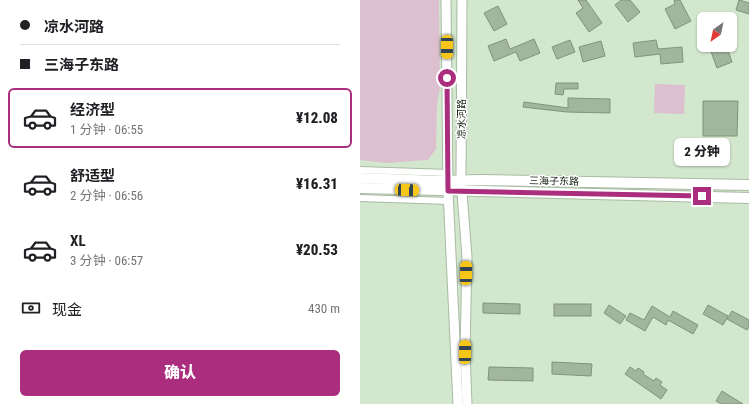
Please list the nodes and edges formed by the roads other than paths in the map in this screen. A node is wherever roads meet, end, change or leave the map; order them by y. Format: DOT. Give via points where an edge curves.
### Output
graph roads {
  1 [pos="446,0"];
  2 [pos="462,0"];
  3 [pos="360,170"];
  4 [pos="367,184"];
  5 [pos="461,185"];
  6 [pos="749,185"];
  7 [pos="448,186"];
  8 [pos="360,198"];
  9 [pos="749,198"];
  10 [pos="458,404"];
  11 [pos="467,404"];
  1 -- 7 [label="street, 凉水河路"];
  2 -- 5 [label="street, 凉水河路"];
  3 -- 4 [label="street"];
  4 -- 7 [label="main road, 三海子东路"];
  4 -- 7 [label="street"];
  4 -- 8 [label="street"];
  5 -- 6 [label="main road, 三海子东路"];
  5 -- 7 [label="main road, 三海子东路"];
  5 -- 9 [label="main road, 三海子东路"];
  5 -- 11 [label="street, 凉水河路" via="467,257"];
  7 -- 10 [label="street, 凉水河路"];
}
